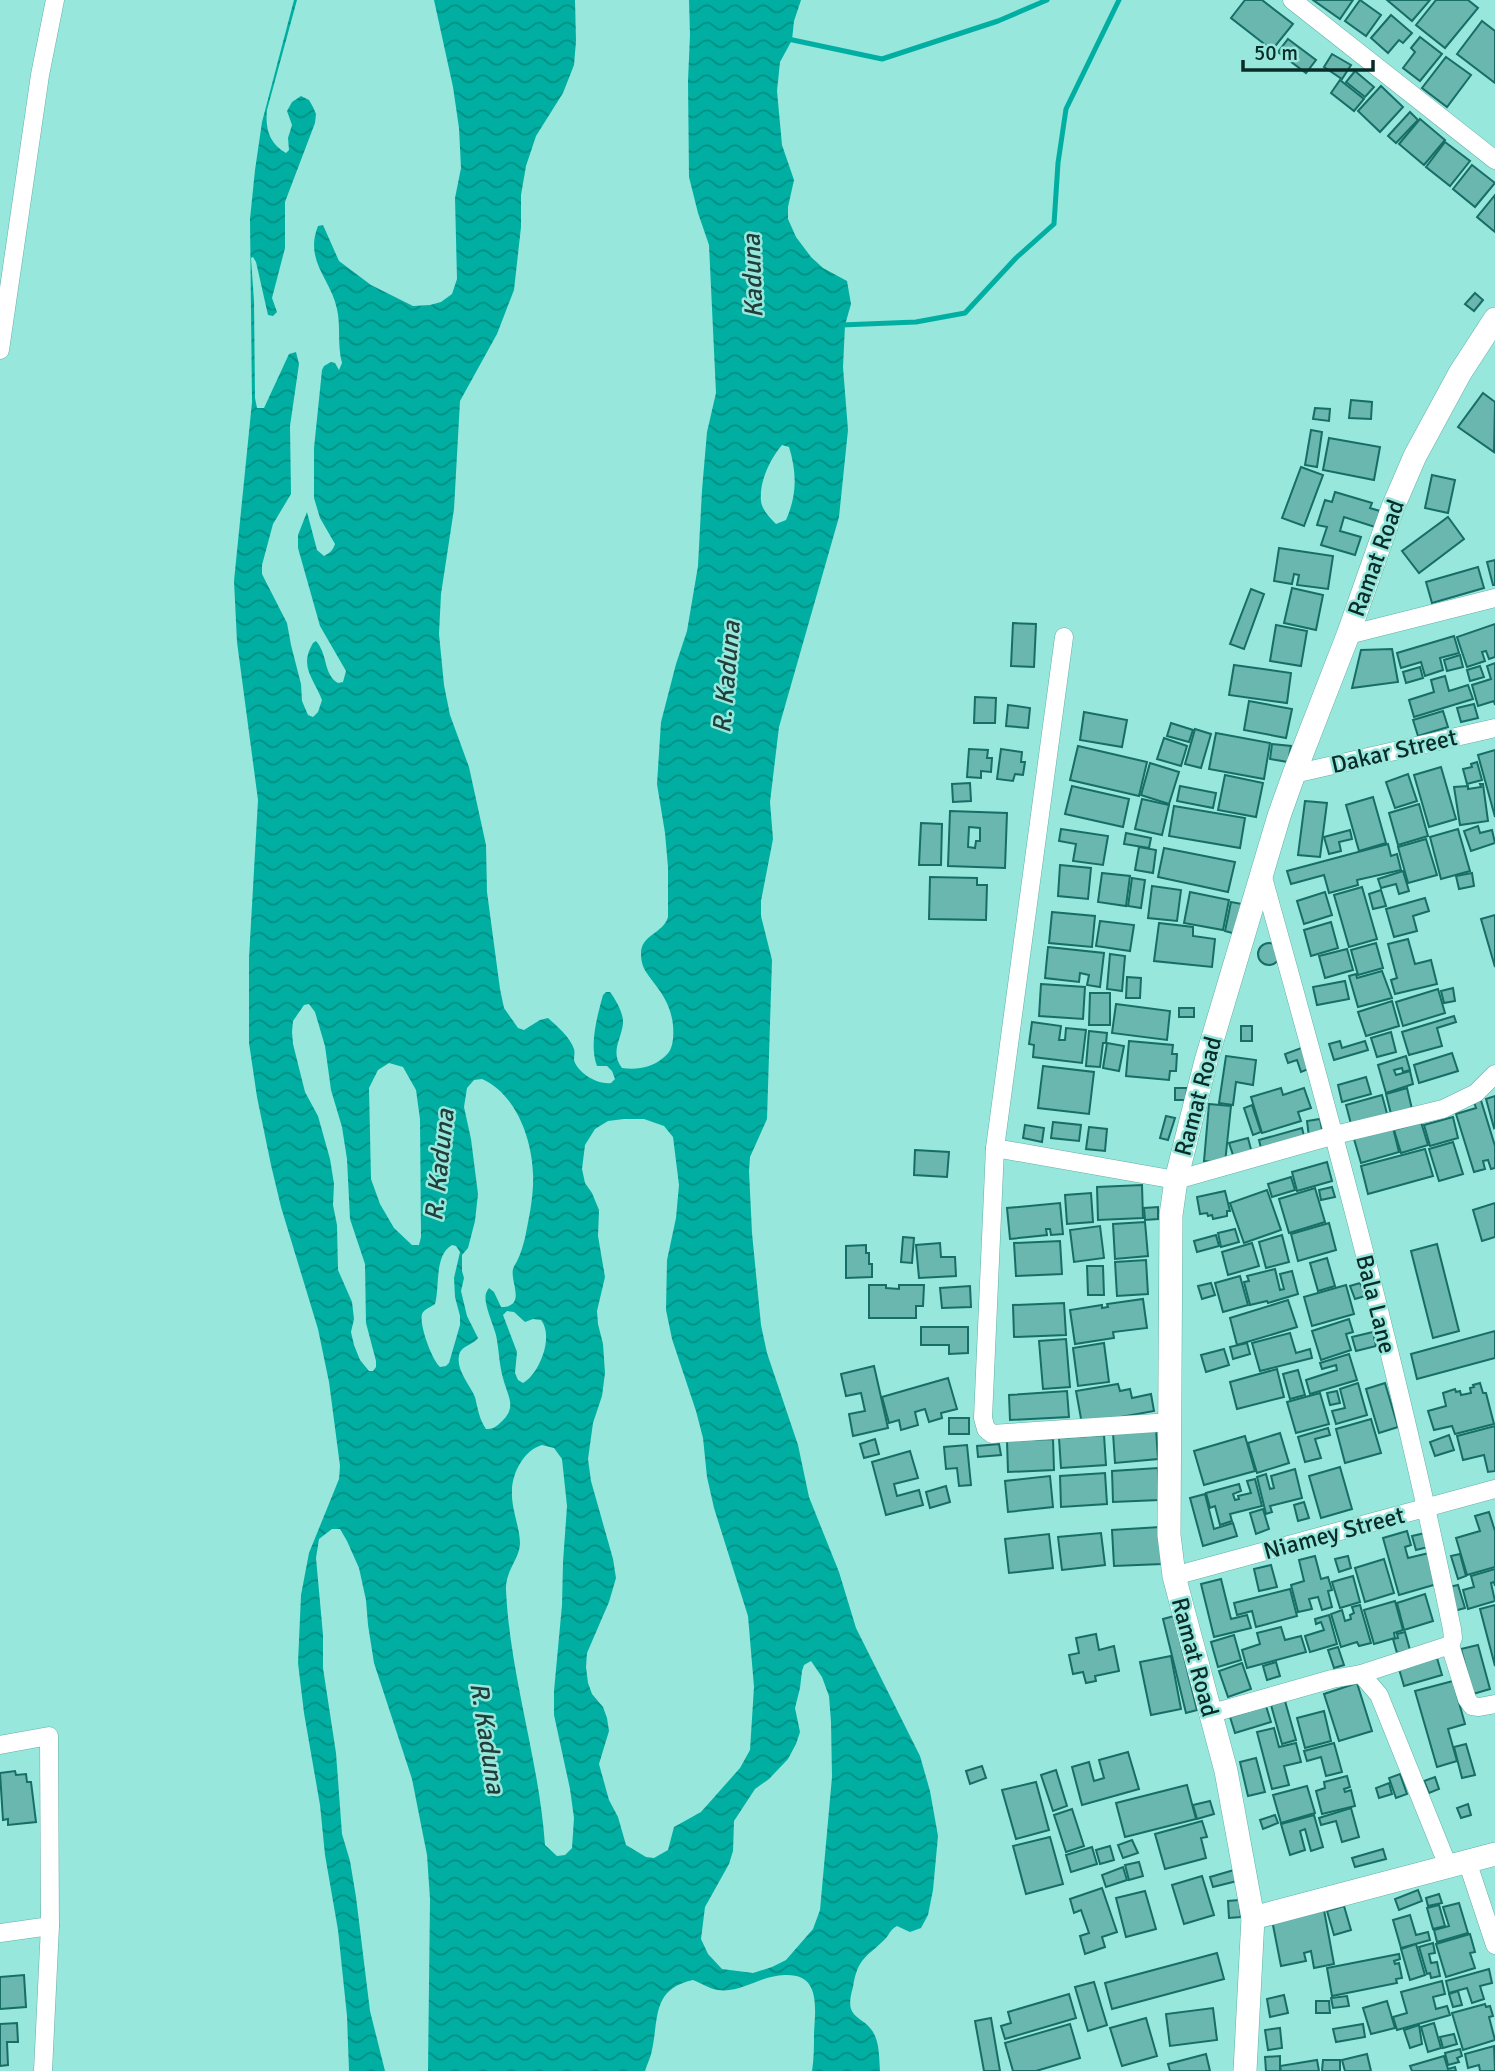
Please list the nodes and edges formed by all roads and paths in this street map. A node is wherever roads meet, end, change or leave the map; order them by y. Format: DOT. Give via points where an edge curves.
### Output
graph roads {
  1 [pos="55,0"];
  2 [pos="1292,0"];
  3 [pos="1495,160"];
  4 [pos="1495,319"];
  5 [pos="0,350"];
  6 [pos="1495,598"];
  7 [pos="1348,635"];
  8 [pos="1064,638"];
  9 [pos="1495,729"];
  10 [pos="1294,775"];
  11 [pos="1262,874"];
  12 [pos="1495,1074"];
  13 [pos="1335,1135"];
  14 [pos="996,1149"];
  15 [pos="1176,1180"];
  16 [pos="1171,1422"];
  17 [pos="1495,1489"];
  18 [pos="1427,1507"];
  19 [pos="1174,1576"];
  20 [pos="1450,1644"];
  21 [pos="1361,1674"];
  22 [pos="1495,1704"];
  23 [pos="1209,1714"];
  24 [pos="0,1745"];
  25 [pos="1495,1854"];
  26 [pos="1458,1864"];
  27 [pos="1253,1919"];
  28 [pos="50,1927"];
  29 [pos="0,1933"];
  30 [pos="1495,1945"];
  31 [pos="43,2071"];
  32 [pos="1245,2071"];
  1 -- 5 [label="street"];
  2 -- 3 [label="street"];
  4 -- 7 [label="street, Ramat Road" via="1415,456"];
  6 -- 7 [label="street"];
  7 -- 10 [label="street, Ramat Road"];
  8 -- 14 [label="street"];
  9 -- 10 [label="street, Dakar Street"];
  10 -- 11 [label="street, Ramat Road"];
  11 -- 13 [label="street, Bala Lane"];
  11 -- 15 [label="street, Ramat Road"];
  12 -- 13 [label="street" via="1476,1093 1443,1109"];
  13 -- 15 [label="street"];
  13 -- 18 [label="street, Bala Lane"];
  14 -- 15 [label="street"];
  14 -- 16 [label="street" via="986,1429 992,1434"];
  15 -- 16 [label="street, Ramat Road" via="1171,1215"];
  16 -- 19 [label="street, Ramat Road" via="1169,1535"];
  17 -- 18 [label="street, Niamey Street"];
  18 -- 19 [label="street, Niamey Street"];
  18 -- 20 [label="street, Bala Lane" via="1452,1629"];
  19 -- 23 [label="street, Ramat Road"];
  20 -- 21 [label="street"];
  20 -- 22 [label="street, Bala Lane" via="1472,1706"];
  21 -- 23 [label="street"];
  21 -- 26 [label="street" via="1379,1695"];
  23 -- 27 [label="street, Ramat Road" via="1226,1771"];
  24 -- 28 [label="street" via="49,1736"];
  25 -- 26 [label="street"];
  26 -- 27 [label="street"];
  26 -- 30 [label="street"];
  27 -- 32 [label="street, Ramat Road"];
  28 -- 29 [label="street"];
  28 -- 31 [label="street"];
}
